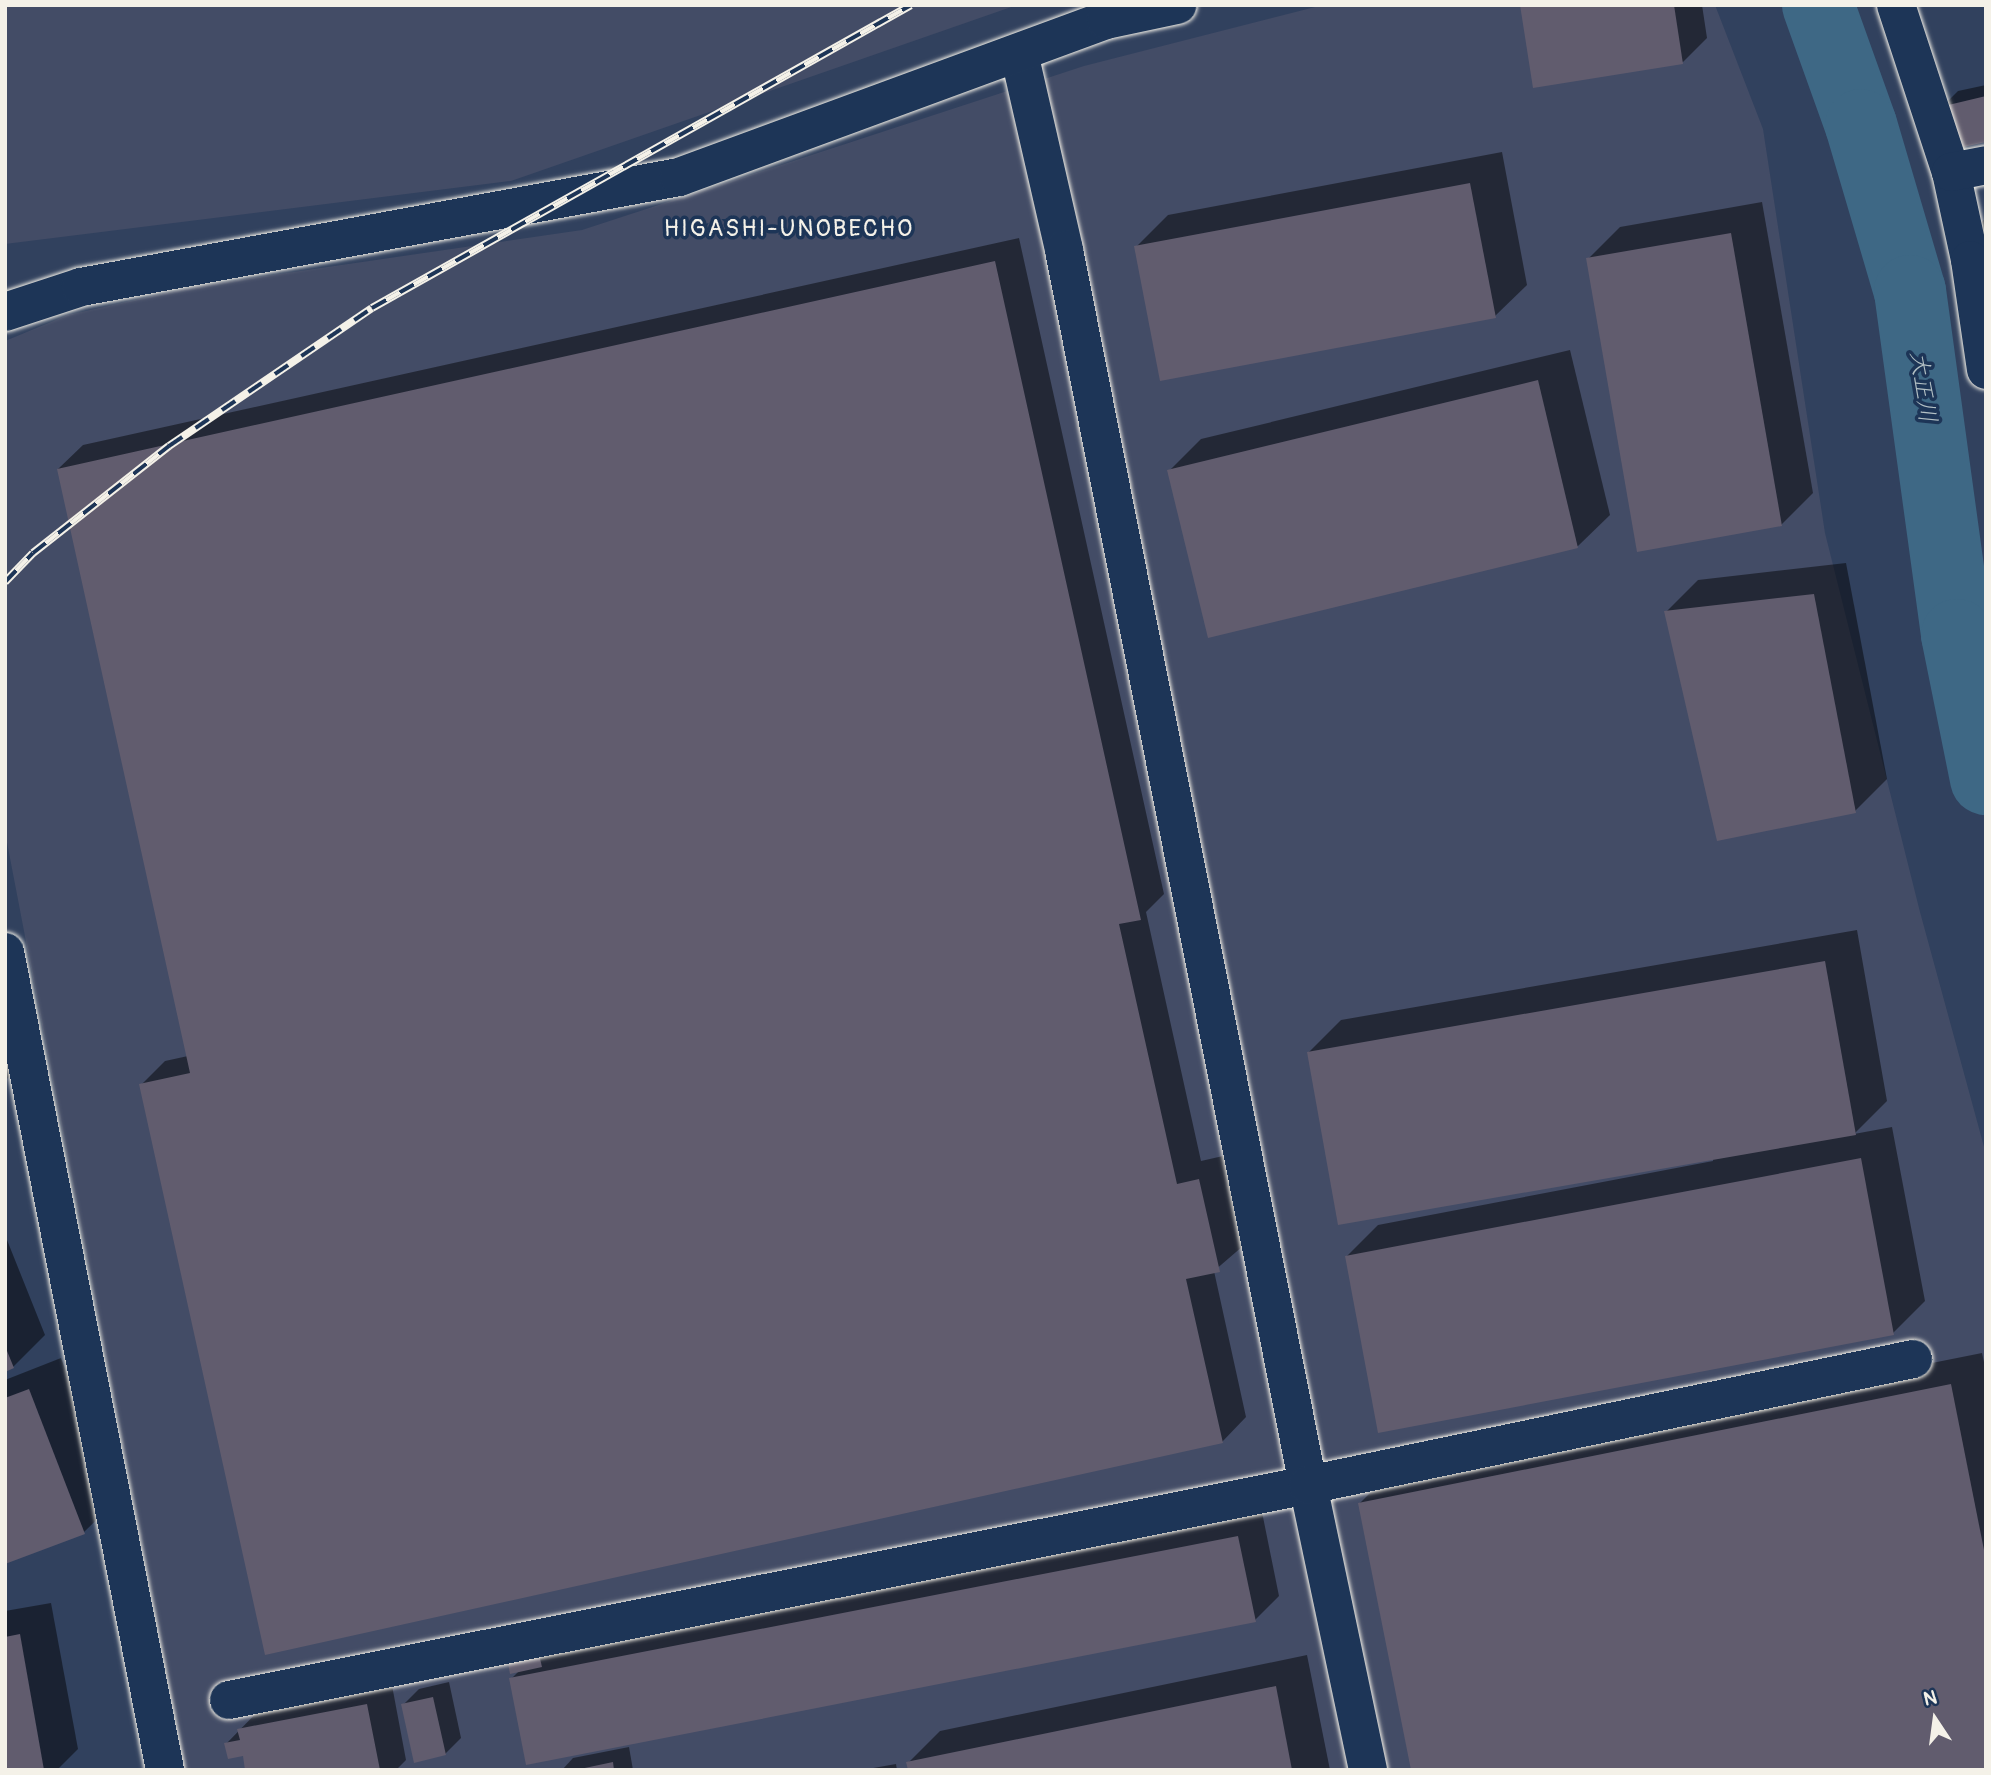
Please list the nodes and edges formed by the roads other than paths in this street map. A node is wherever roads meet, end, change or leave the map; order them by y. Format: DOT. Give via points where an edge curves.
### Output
graph roads {
  1 [pos="1177,5"];
  2 [pos="1896,5"];
  3 [pos="1019,53"];
  4 [pos="1968,169"];
  5 [pos="5,312"];
  6 [pos="1986,370"];
  7 [pos="5,953"];
  8 [pos="1913,1359"];
  9 [pos="1308,1485"];
  10 [pos="229,1700"];
  11 [pos="165,1770"];
  12 [pos="1368,1770"];
  1 -- 3 [label="street" via="1106,20"];
  2 -- 4 [label="street"];
  3 -- 5 [label="street" via="679,177 81,287"];
  3 -- 9 [label="street" via="1065,250"];
  4 -- 6 [label="street" via="1970,260"];
  7 -- 11 [label="street"];
  8 -- 9 [label="street"];
  9 -- 10 [label="street"];
  9 -- 12 [label="street"];
}
